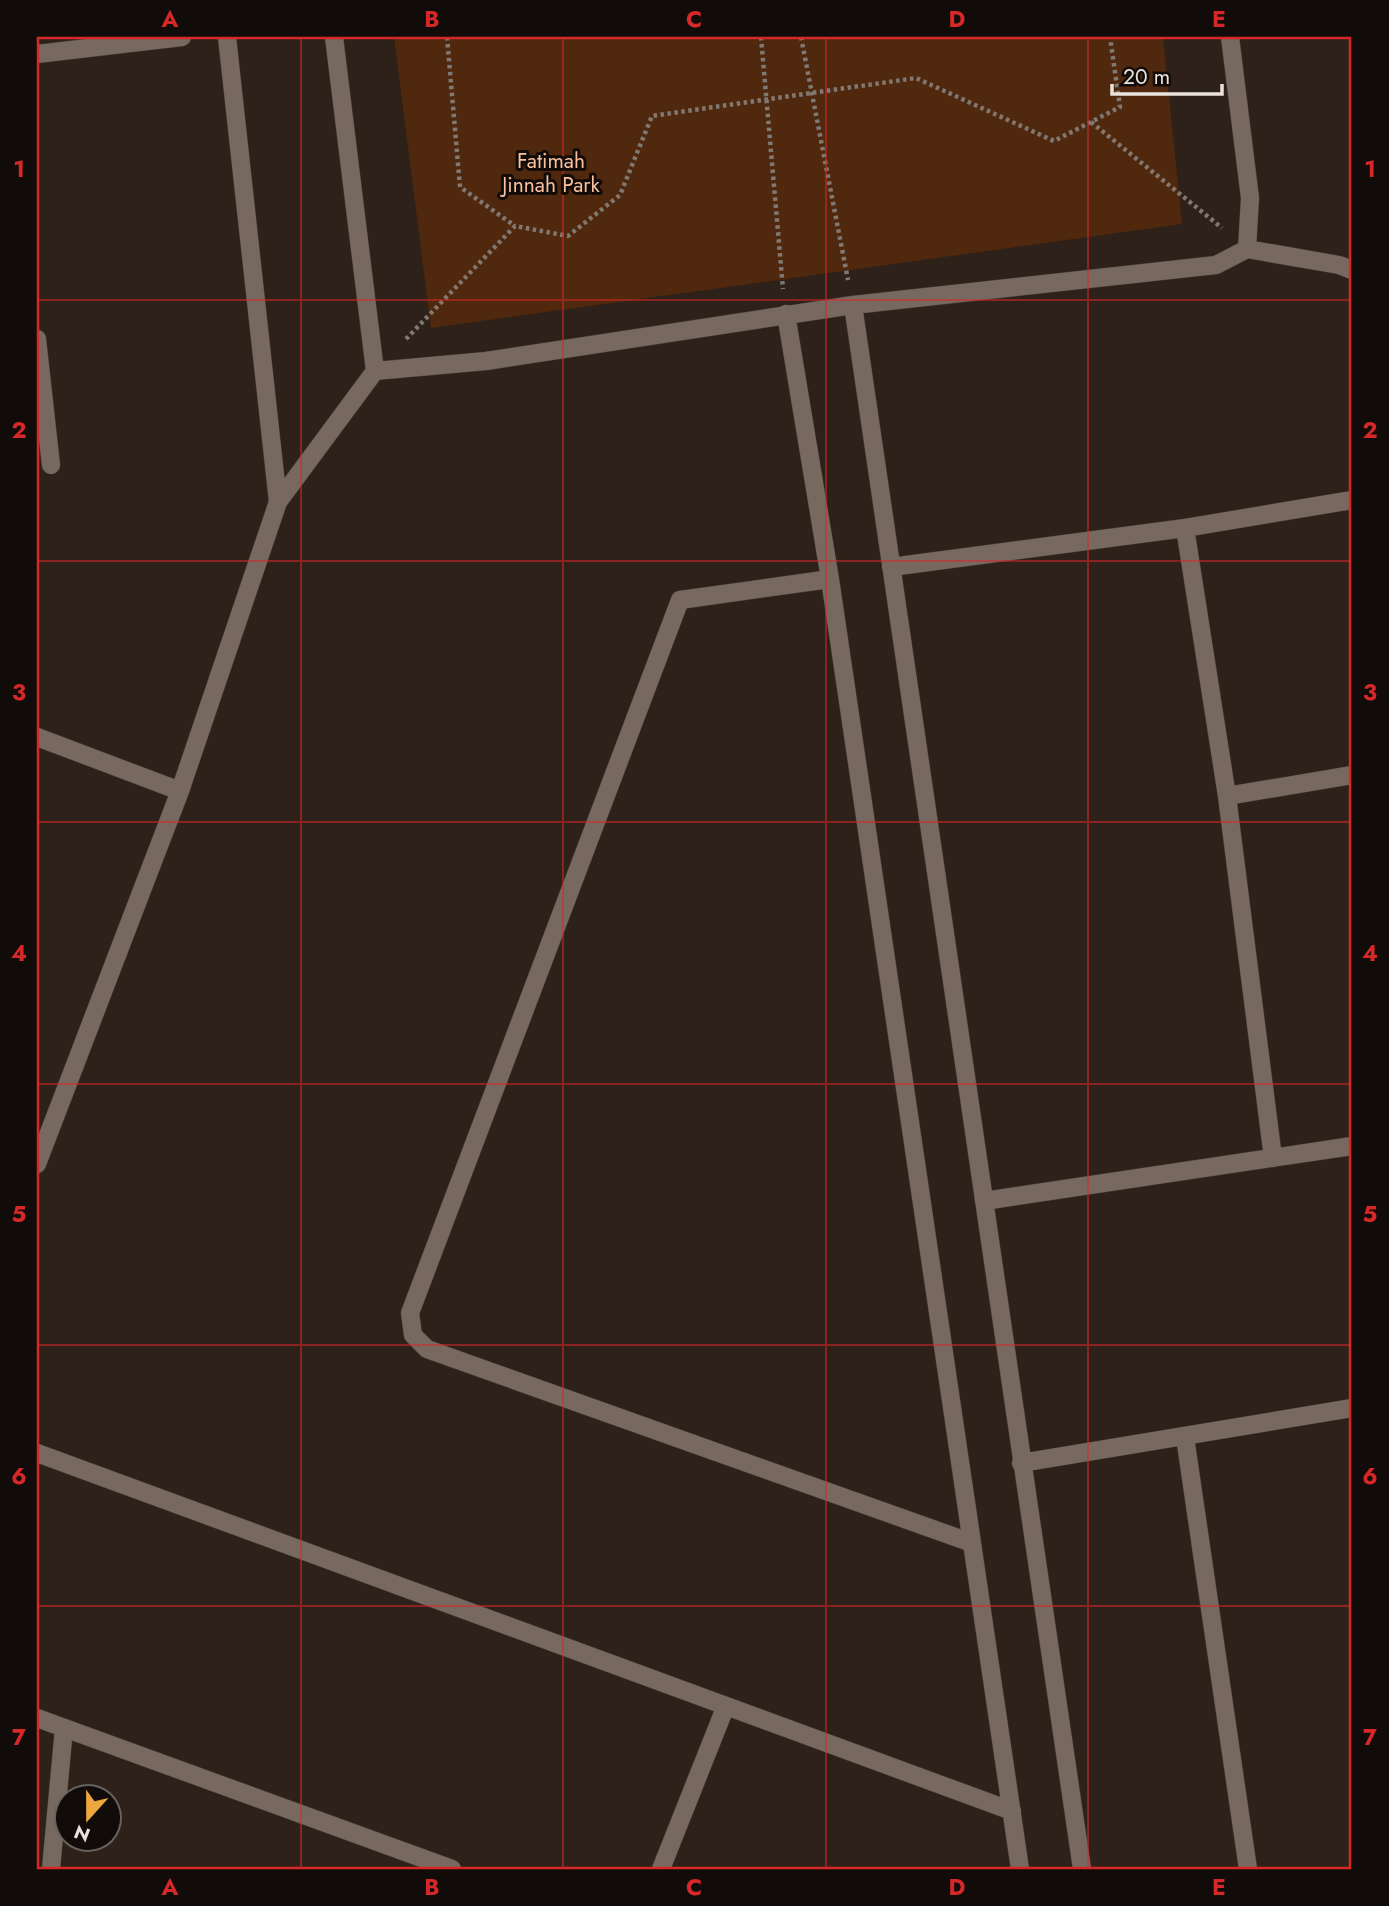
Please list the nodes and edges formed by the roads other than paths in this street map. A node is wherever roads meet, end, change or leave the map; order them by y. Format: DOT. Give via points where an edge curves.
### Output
graph roads {
  1 [pos="182,37"];
  2 [pos="227,37"];
  3 [pos="334,37"];
  4 [pos="1230,37"];
  5 [pos="37,54"];
  6 [pos="1247,249"];
  7 [pos="1352,270"];
  8 [pos="853,305"];
  9 [pos="786,314"];
  10 [pos="37,339"];
  11 [pos="375,371"];
  12 [pos="51,464"];
  13 [pos="1352,500"];
  14 [pos="278,502"];
  15 [pos="1185,528"];
  16 [pos="891,567"];
  17 [pos="830,579"];
  18 [pos="37,737"];
  19 [pos="1352,775"];
  20 [pos="180,792"];
  21 [pos="1227,796"];
  22 [pos="1352,1146"];
  23 [pos="1273,1158"];
  24 [pos="37,1164"];
  25 [pos="984,1200"];
  26 [pos="1352,1408"];
  27 [pos="1185,1437"];
  28 [pos="37,1453"];
  29 [pos="1021,1463"];
  30 [pos="972,1543"];
  31 [pos="725,1708"];
  32 [pos="37,1718"];
  33 [pos="64,1728"];
  34 [pos="1012,1811"];
  35 [pos="51,1869"];
  36 [pos="452,1869"];
  37 [pos="661,1869"];
  38 [pos="1020,1869"];
  39 [pos="1082,1869"];
  40 [pos="1248,1869"];
  1 -- 5 [label="street"];
  2 -- 14 [label="street"];
  3 -- 11 [label="street"];
  4 -- 6 [label="street" via="1250,198"];
  6 -- 7 [label="street"];
  6 -- 8 [label="street" via="1216,265"];
  8 -- 9 [label="street"];
  8 -- 16 [label="street"];
  9 -- 11 [label="street" via="486,360"];
  9 -- 17 [label="street"];
  10 -- 12 [label="street"];
  11 -- 14 [label="street"];
  13 -- 15 [label="street"];
  14 -- 20 [label="street"];
  15 -- 16 [label="street"];
  15 -- 21 [label="street"];
  16 -- 25 [label="street"];
  17 -- 30 [label="street"];
  17 -- 30 [label="street" via="680,600 410,1313 413,1335 427,1349"];
  18 -- 20 [label="street"];
  19 -- 21 [label="street"];
  20 -- 24 [label="street"];
  21 -- 23 [label="street"];
  22 -- 23 [label="street"];
  23 -- 25 [label="street"];
  25 -- 29 [label="street"];
  26 -- 27 [label="street"];
  27 -- 29 [label="street"];
  27 -- 40 [label="street"];
  28 -- 31 [label="street"];
  29 -- 39 [label="street"];
  30 -- 34 [label="street"];
  31 -- 34 [label="street"];
  31 -- 37 [label="street"];
  32 -- 33 [label="street"];
  33 -- 35 [label="street"];
  33 -- 36 [label="street"];
  34 -- 38 [label="street"];
}
